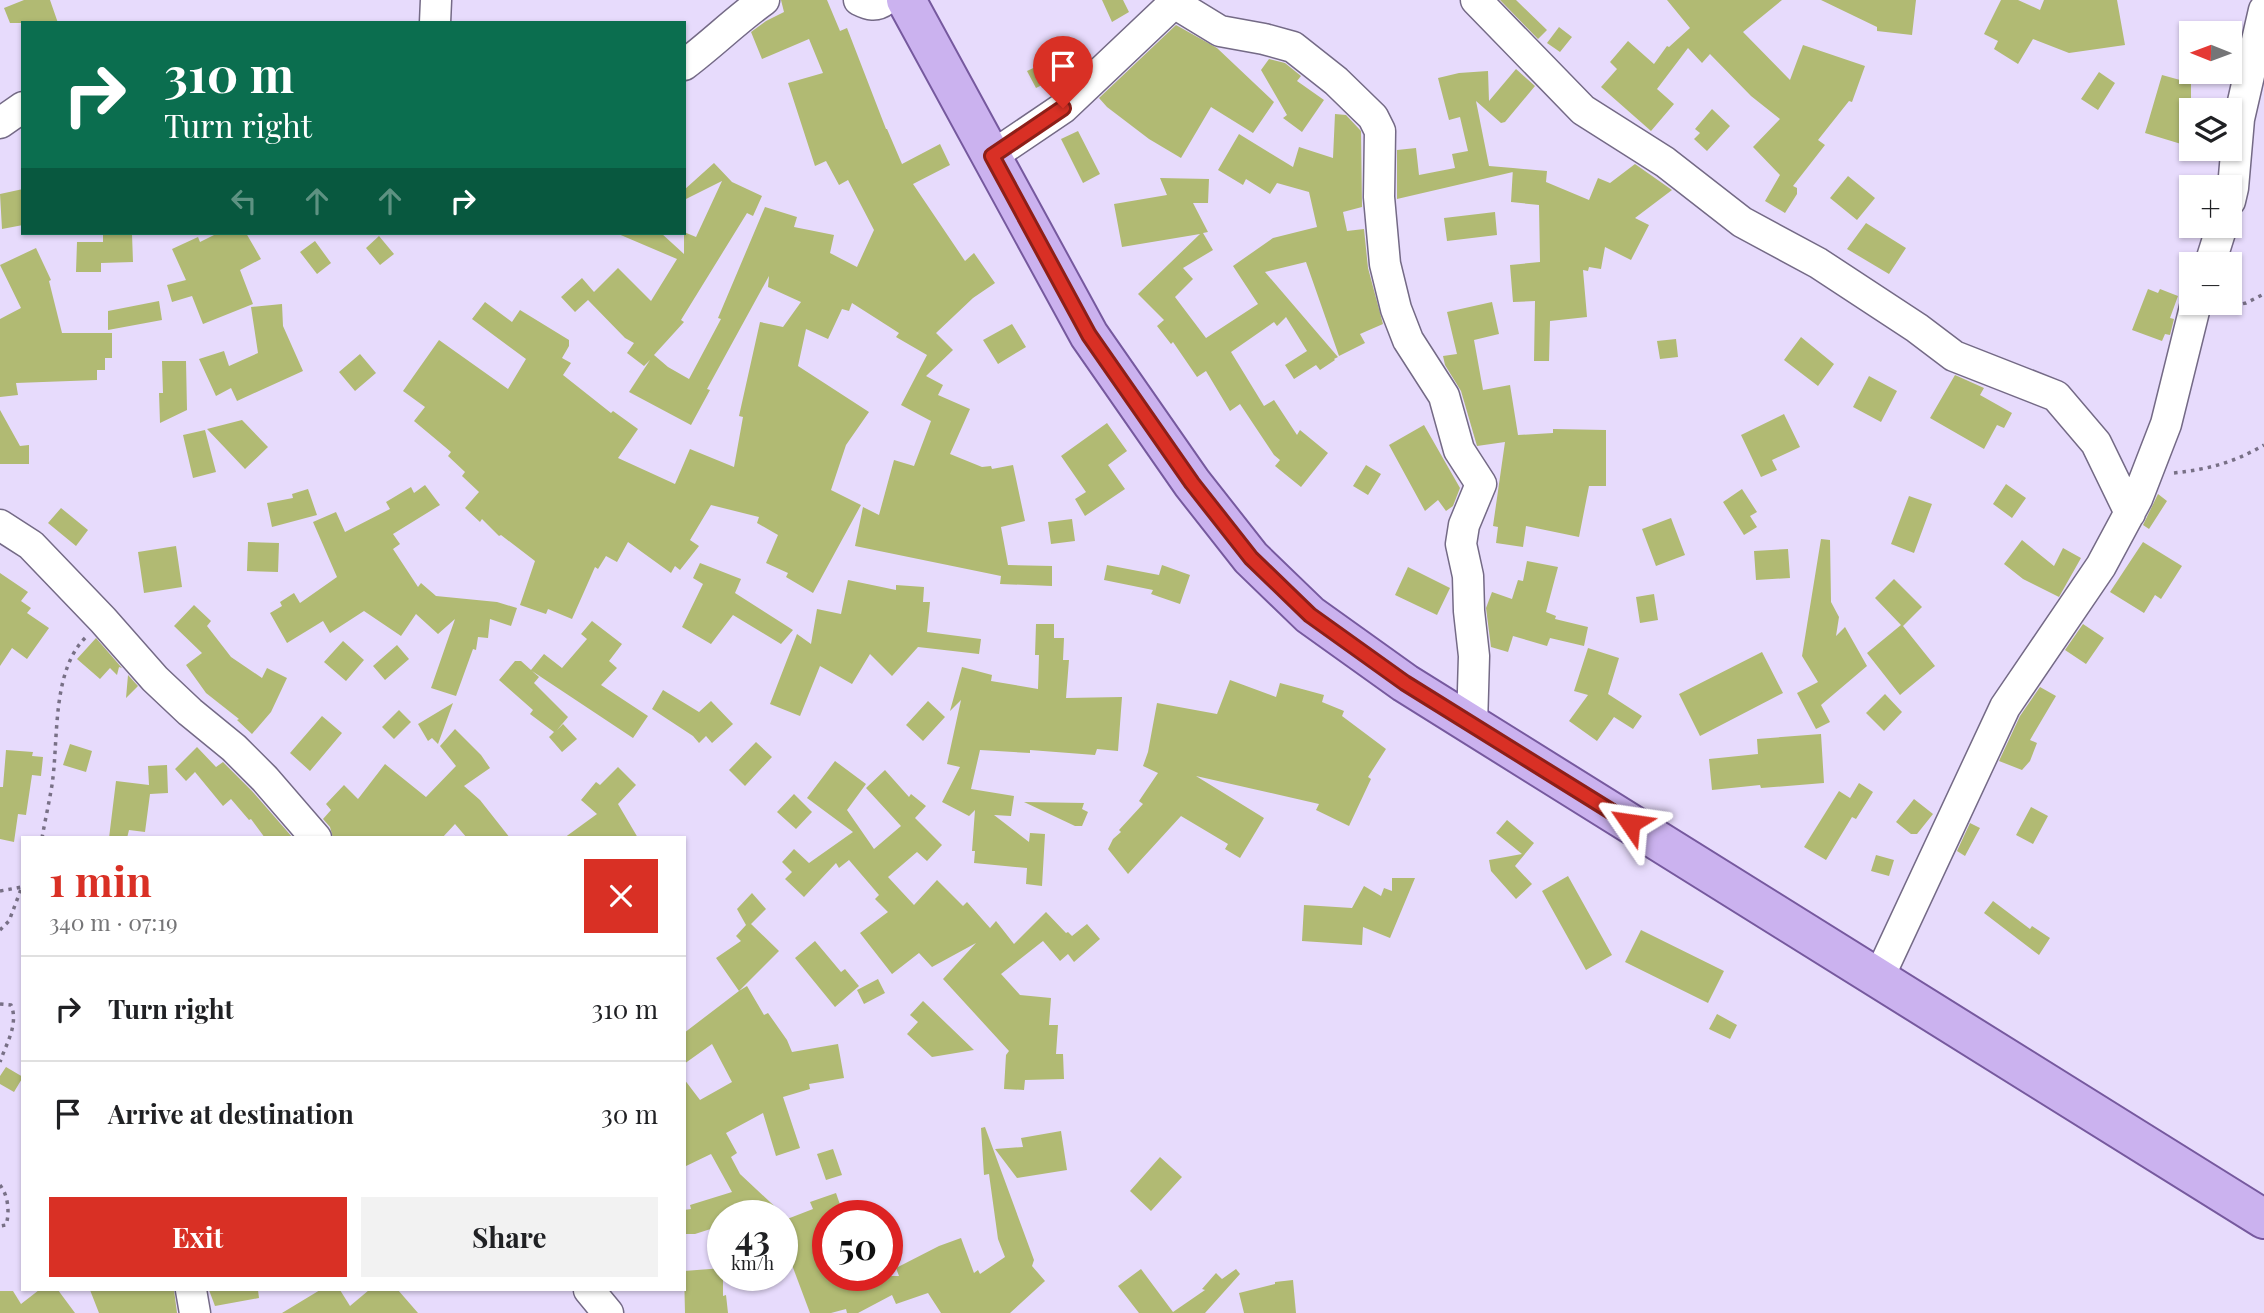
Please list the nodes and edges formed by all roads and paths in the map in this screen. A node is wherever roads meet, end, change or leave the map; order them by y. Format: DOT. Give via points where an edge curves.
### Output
graph roads {
  1 [pos="436,0"];
  2 [pos="764,0"];
  3 [pos="859,0"];
  4 [pos="885,0"];
  5 [pos="906,0"];
  6 [pos="1476,0"];
  7 [pos="1175,1"];
  8 [pos="2264,10"];
  9 [pos="435,21"];
  10 [pos="686,64"];
  11 [pos="21,108"];
  12 [pos="0,123"];
  13 [pos="992,156"];
  14 [pos="2234,175"];
  15 [pos="2264,294"];
  16 [pos="2242,303"];
  17 [pos="2193,315"];
  18 [pos="2264,444"];
  19 [pos="2146,475"];
  20 [pos="2130,513"];
  21 [pos="0,524"];
  22 [pos="103,620"];
  23 [pos="1472,725"];
  24 [pos="42,836"];
  25 [pos="314,836"];
  26 [pos="21,886"];
  27 [pos="21,889"];
  28 [pos="0,891"];
  29 [pos="0,930"];
  30 [pos="1879,977"];
  31 [pos="0,1004"];
  32 [pos="0,1062"];
  33 [pos="0,1185"];
  34 [pos="2264,1219"];
  35 [pos="0,1226"];
  36 [pos="191,1291"];
  37 [pos="590,1291"];
  38 [pos="195,1313"];
  39 [pos="607,1313"];
  1 -- 9 [label="street"];
  2 -- 10 [label="street"];
  3 -- 4 [label="street" via="869,5"];
  5 -- 13 [label="main road"];
  6 -- 20 [label="street" via="1583,110 1665,162 1742,222 1818,262 1954,356 2056,396 2096,443"];
  7 -- 13 [label="street" via="1063,108"];
  7 -- 23 [label="street" via="1220,31 1293,47 1336,81 1373,117 1380,131 1385,264 1396,309 1408,341 1444,396 1459,450 1481,484 1461,544 1474,656"];
  8 -- 14 [label="street" via="2239,118"];
  11 -- 12 [label="street"];
  13 -- 23 [label="main road" via="1089,335 1192,483 1251,558 1310,615"];
  15 -- 16 [label="path"];
  17 -- 19 [label="street" via="2166,424"];
  18 -- 19 [label="path" via="2211,468"];
  19 -- 20 [label="street"];
  20 -- 30 [label="street" via="2101,566 2005,706"];
  21 -- 22 [label="street" via="31,545"];
  22 -- 24 [label="path" via="79,643 64,677"];
  22 -- 25 [label="street" via="155,679 250,763"];
  23 -- 30 [label="main road"];
  26 -- 28 [label="path"];
  27 -- 29 [label="path" via="9,921"];
  30 -- 34 [label="main road"];
  31 -- 32 [label="path" via="12,1007 13,1017"];
  33 -- 35 [label="path" via="8,1219"];
  36 -- 38 [label="street"];
  37 -- 39 [label="street"];
}
